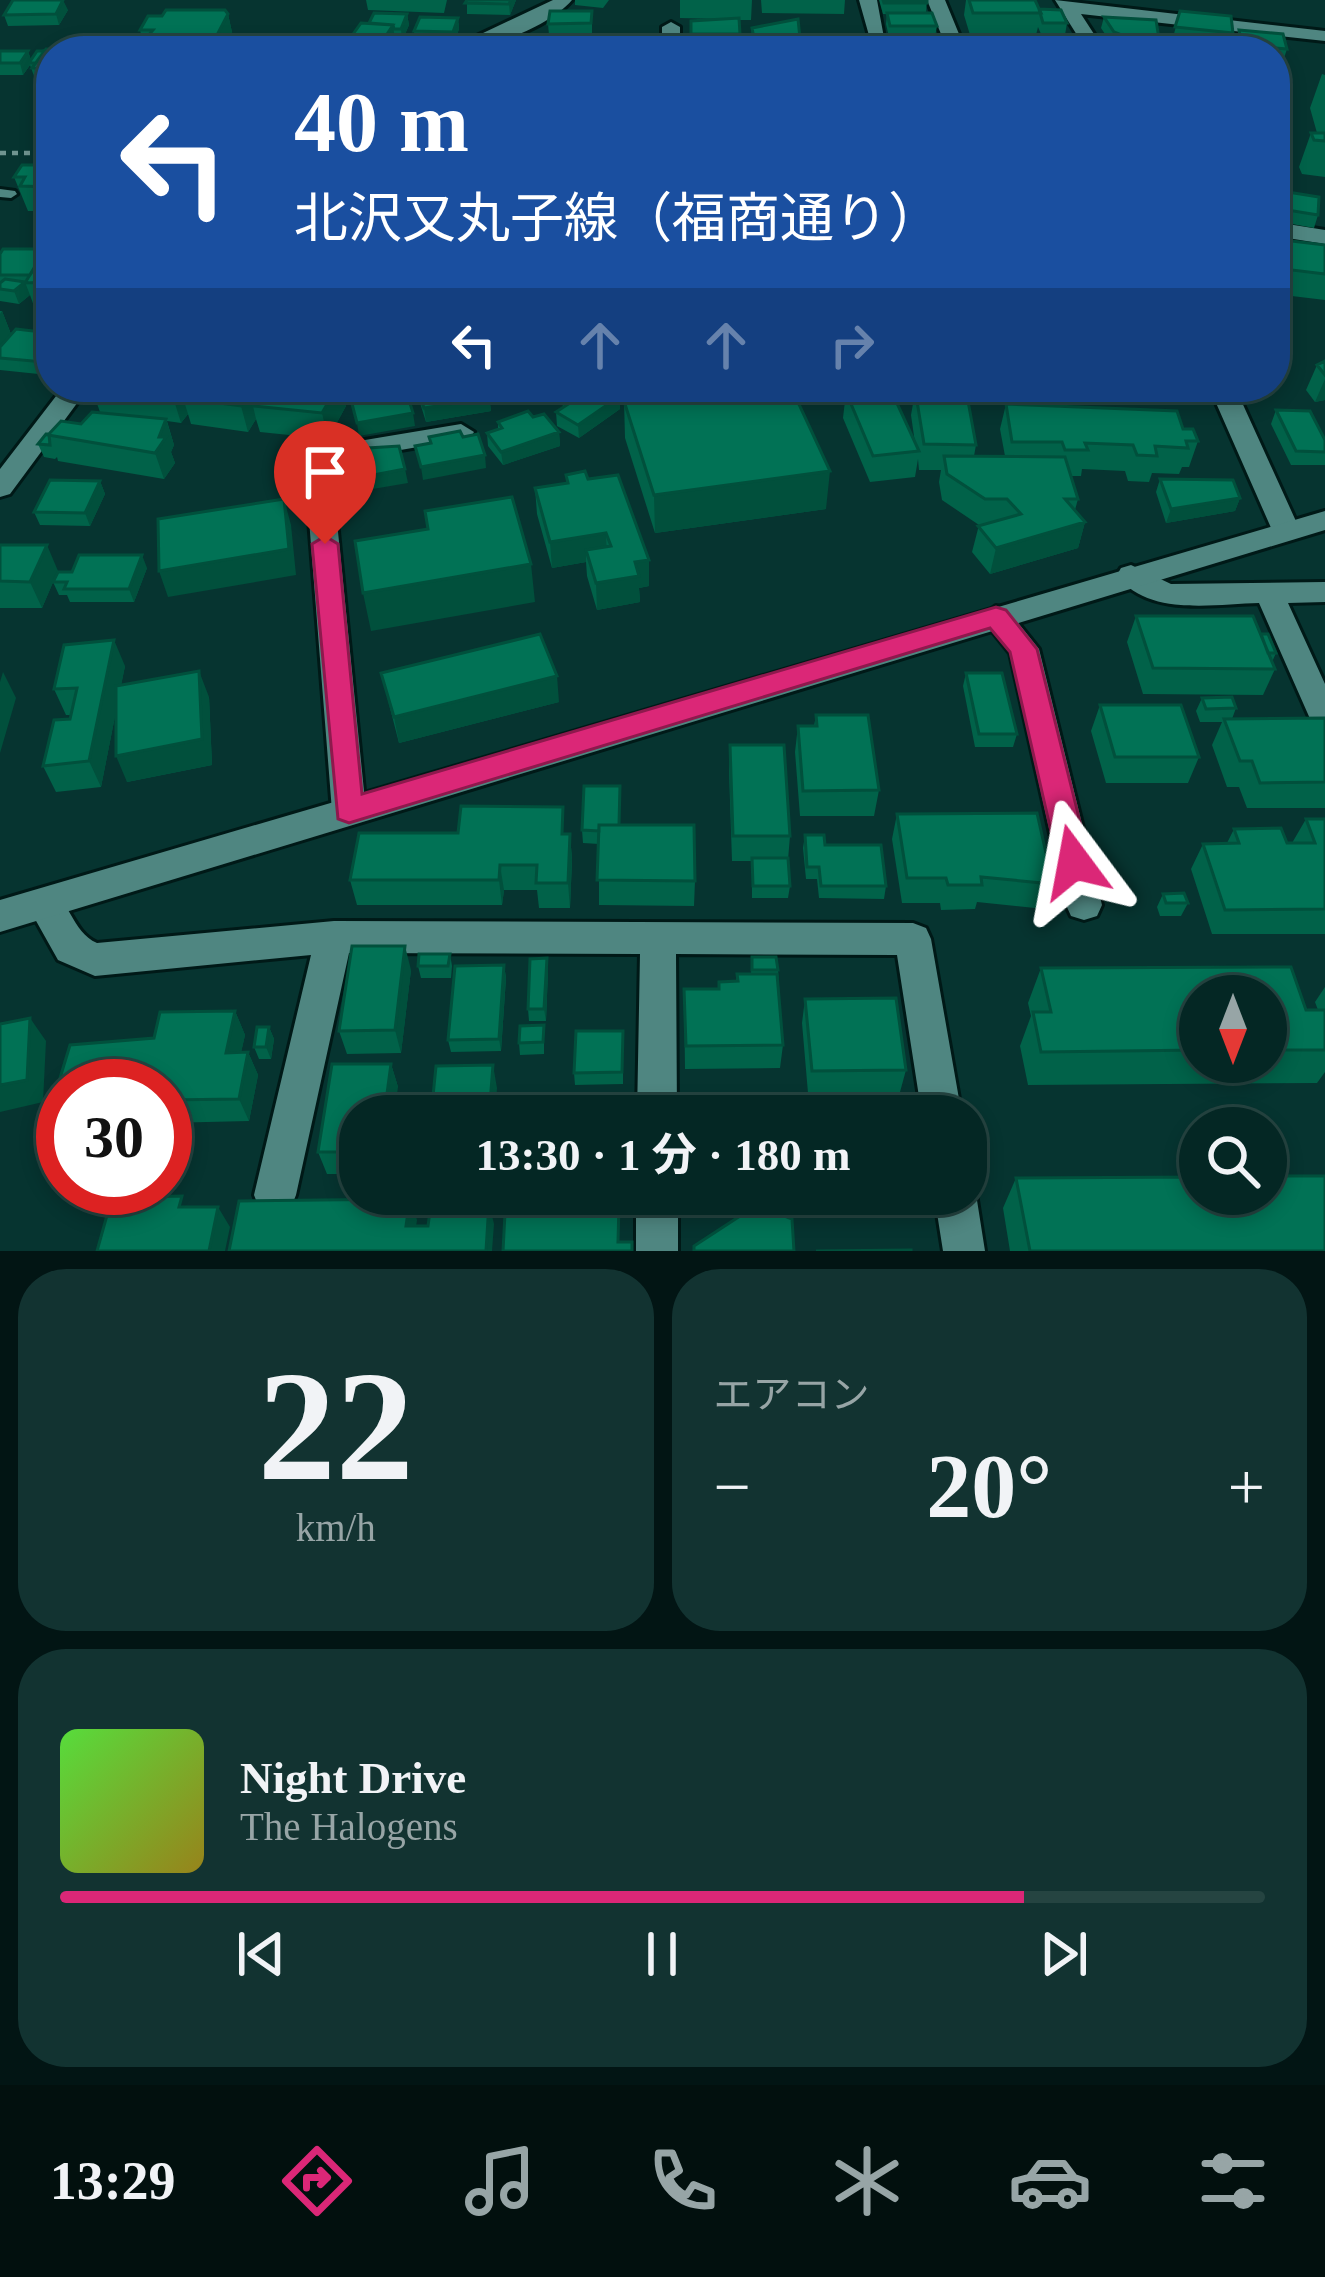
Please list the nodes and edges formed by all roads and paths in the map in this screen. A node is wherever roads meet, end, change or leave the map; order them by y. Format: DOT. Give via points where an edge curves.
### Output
graph roads {
  1 [pos="563,0"];
  2 [pos="868,0"];
  3 [pos="936,0"];
  4 [pos="1066,3"];
  5 [pos="670,27"];
  6 [pos="490,36"];
  7 [pos="670,36"];
  8 [pos="878,36"];
  9 [pos="951,36"];
  10 [pos="1087,36"];
  11 [pos="1325,36"];
  12 [pos="0,153"];
  13 [pos="36,153"];
  14 [pos="1290,231"];
  15 [pos="1325,237"];
  16 [pos="65,402"];
  17 [pos="1229,402"];
  18 [pos="461,431"];
  19 [pos="0,488"];
  20 [pos="1325,520"];
  21 [pos="1286,530"];
  22 [pos="1131,575"];
  23 [pos="1325,592"];
  24 [pos="1269,593"];
  25 [pos="996,617"];
  26 [pos="1322,712"];
  27 [pos="349,811"];
  28 [pos="44,903"];
  29 [pos="1084,904"];
  30 [pos="0,916"];
  31 [pos="334,937"];
  32 [pos="658,938"];
  33 [pos="657,1095"];
  34 [pos="939,1095"];
  35 [pos="275,1195"];
  36 [pos="657,1215"];
  37 [pos="958,1215"];
  38 [pos="657,1251"];
  39 [pos="964,1251"];
  1 -- 6 [label="street"];
  2 -- 8 [label="street"];
  3 -- 9 [label="street"];
  4 -- 10 [label="street"];
  4 -- 11 [label="street"];
  5 -- 7 [label="street"];
  12 -- 13 [label="path"];
  14 -- 15 [label="street"];
  16 -- 19 [label="street"];
  17 -- 21 [label="street"];
  18 -- 27 [label="street" via="317,456"];
  20 -- 21 [label="street"];
  21 -- 22 [label="street"];
  22 -- 24 [label="street" via="1167,594"];
  22 -- 25 [label="street"];
  23 -- 24 [label="street"];
  24 -- 26 [label="street"];
  25 -- 27 [label="street"];
  25 -- 29 [label="street" via="1024,649"];
  27 -- 28 [label="street"];
  28 -- 30 [label="street"];
  28 -- 31 [label="street" via="70,950 95,960"];
  31 -- 32 [label="street"];
  31 -- 35 [label="street"];
  32 -- 33 [label="street"];
  32 -- 34 [label="street" via="913,939"];
  36 -- 38 [label="street"];
  37 -- 39 [label="street"];
}
